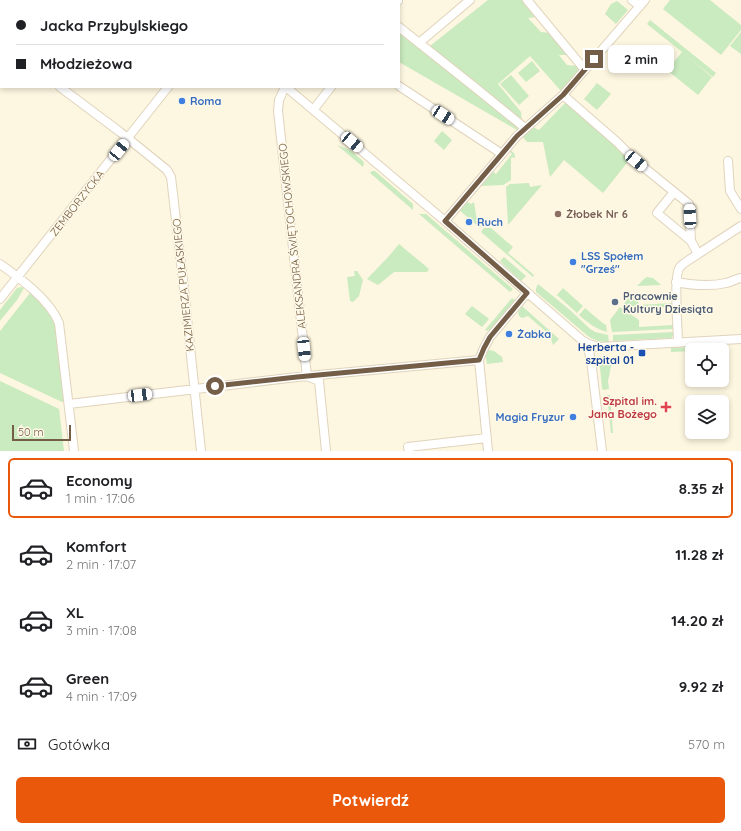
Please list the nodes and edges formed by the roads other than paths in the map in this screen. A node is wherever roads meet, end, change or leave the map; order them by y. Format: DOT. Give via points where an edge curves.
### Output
graph roads {
  1 [pos="470,0"];
  2 [pos="527,0"];
  3 [pos="632,0"];
  4 [pos="642,3"];
  5 [pos="400,28"];
  6 [pos="419,43"];
  7 [pos="585,70"];
  8 [pos="400,87"];
  9 [pos="61,88"];
  10 [pos="167,88"];
  11 [pos="285,88"];
  12 [pos="287,88"];
  13 [pos="330,88"];
  14 [pos="563,95"];
  15 [pos="314,109"];
  16 [pos="525,128"];
  17 [pos="128,139"];
  18 [pos="502,154"];
  19 [pos="728,161"];
  20 [pos="674,192"];
  21 [pos="741,209"];
  22 [pos="445,221"];
  23 [pos="741,226"];
  24 [pos="691,241"];
  25 [pos="698,254"];
  26 [pos="0,264"];
  27 [pos="18,277"];
  28 [pos="741,278"];
  29 [pos="676,282"];
  30 [pos="527,293"];
  31 [pos="0,299"];
  32 [pos="741,339"];
  33 [pos="678,343"];
  34 [pos="588,344"];
  35 [pos="479,360"];
  36 [pos="307,376"];
  37 [pos="194,388"];
  38 [pos="69,404"];
  39 [pos="487,438"];
  40 [pos="74,451"];
  41 [pos="201,451"];
  42 [pos="326,451"];
  43 [pos="409,451"];
  44 [pos="488,451"];
  45 [pos="602,451"];
  1 -- 6 [label="street"];
  2 -- 7 [label="street"];
  3 -- 4 [label="street"];
  4 -- 7 [label="street"];
  5 -- 6 [label="street"];
  6 -- 16 [label="street"];
  7 -- 14 [label="street"];
  8 -- 18 [label="street"];
  9 -- 17 [label="street, KAZIMIERZA PUŁASKIEGO"];
  10 -- 17 [label="street, ZEMBORZYCKA"];
  11 -- 36 [label="street, ALEKSANDRA ŚWIĘTOCHOWSKIEGO" via="279,100 278,111"];
  12 -- 15 [label="street"];
  13 -- 15 [label="street"];
  14 -- 16 [label="street"];
  14 -- 20 [label="street"];
  15 -- 22 [label="street"];
  16 -- 18 [label="street"];
  17 -- 27 [label="street, ZEMBORZYCKA"];
  17 -- 37 [label="street, KAZIMIERZA PUŁASKIEGO" via="167,170 171,177"];
  18 -- 22 [label="street"];
  19 -- 21 [label="street" via="730,192"];
  20 -- 24 [label="street" via="689,204"];
  20 -- 24 [label="street" via="657,213"];
  22 -- 30 [label="street"];
  23 -- 25 [label="street"];
  24 -- 25 [label="street"];
  25 -- 29 [label="street" via="680,267"];
  26 -- 27 [label="street"];
  27 -- 31 [label="street, ZEMBORZYCKA"];
  27 -- 38 [label="street" via="52,309 59,323"];
  28 -- 29 [label="street" via="712,285"];
  29 -- 33 [label="street"];
  30 -- 34 [label="street"];
  30 -- 35 [label="street" via="490,337"];
  32 -- 33 [label="street"];
  33 -- 34 [label="street" via="599,347"];
  34 -- 45 [label="street"];
  35 -- 36 [label="street"];
  35 -- 39 [label="street"];
  36 -- 37 [label="street"];
  36 -- 42 [label="street" via="319,381"];
  37 -- 38 [label="street"];
  37 -- 41 [label="street, KAZIMIERZA PUŁASKIEGO"];
  38 -- 40 [label="street"];
  39 -- 43 [label="street" via="408,448"];
  39 -- 44 [label="street"];
}
